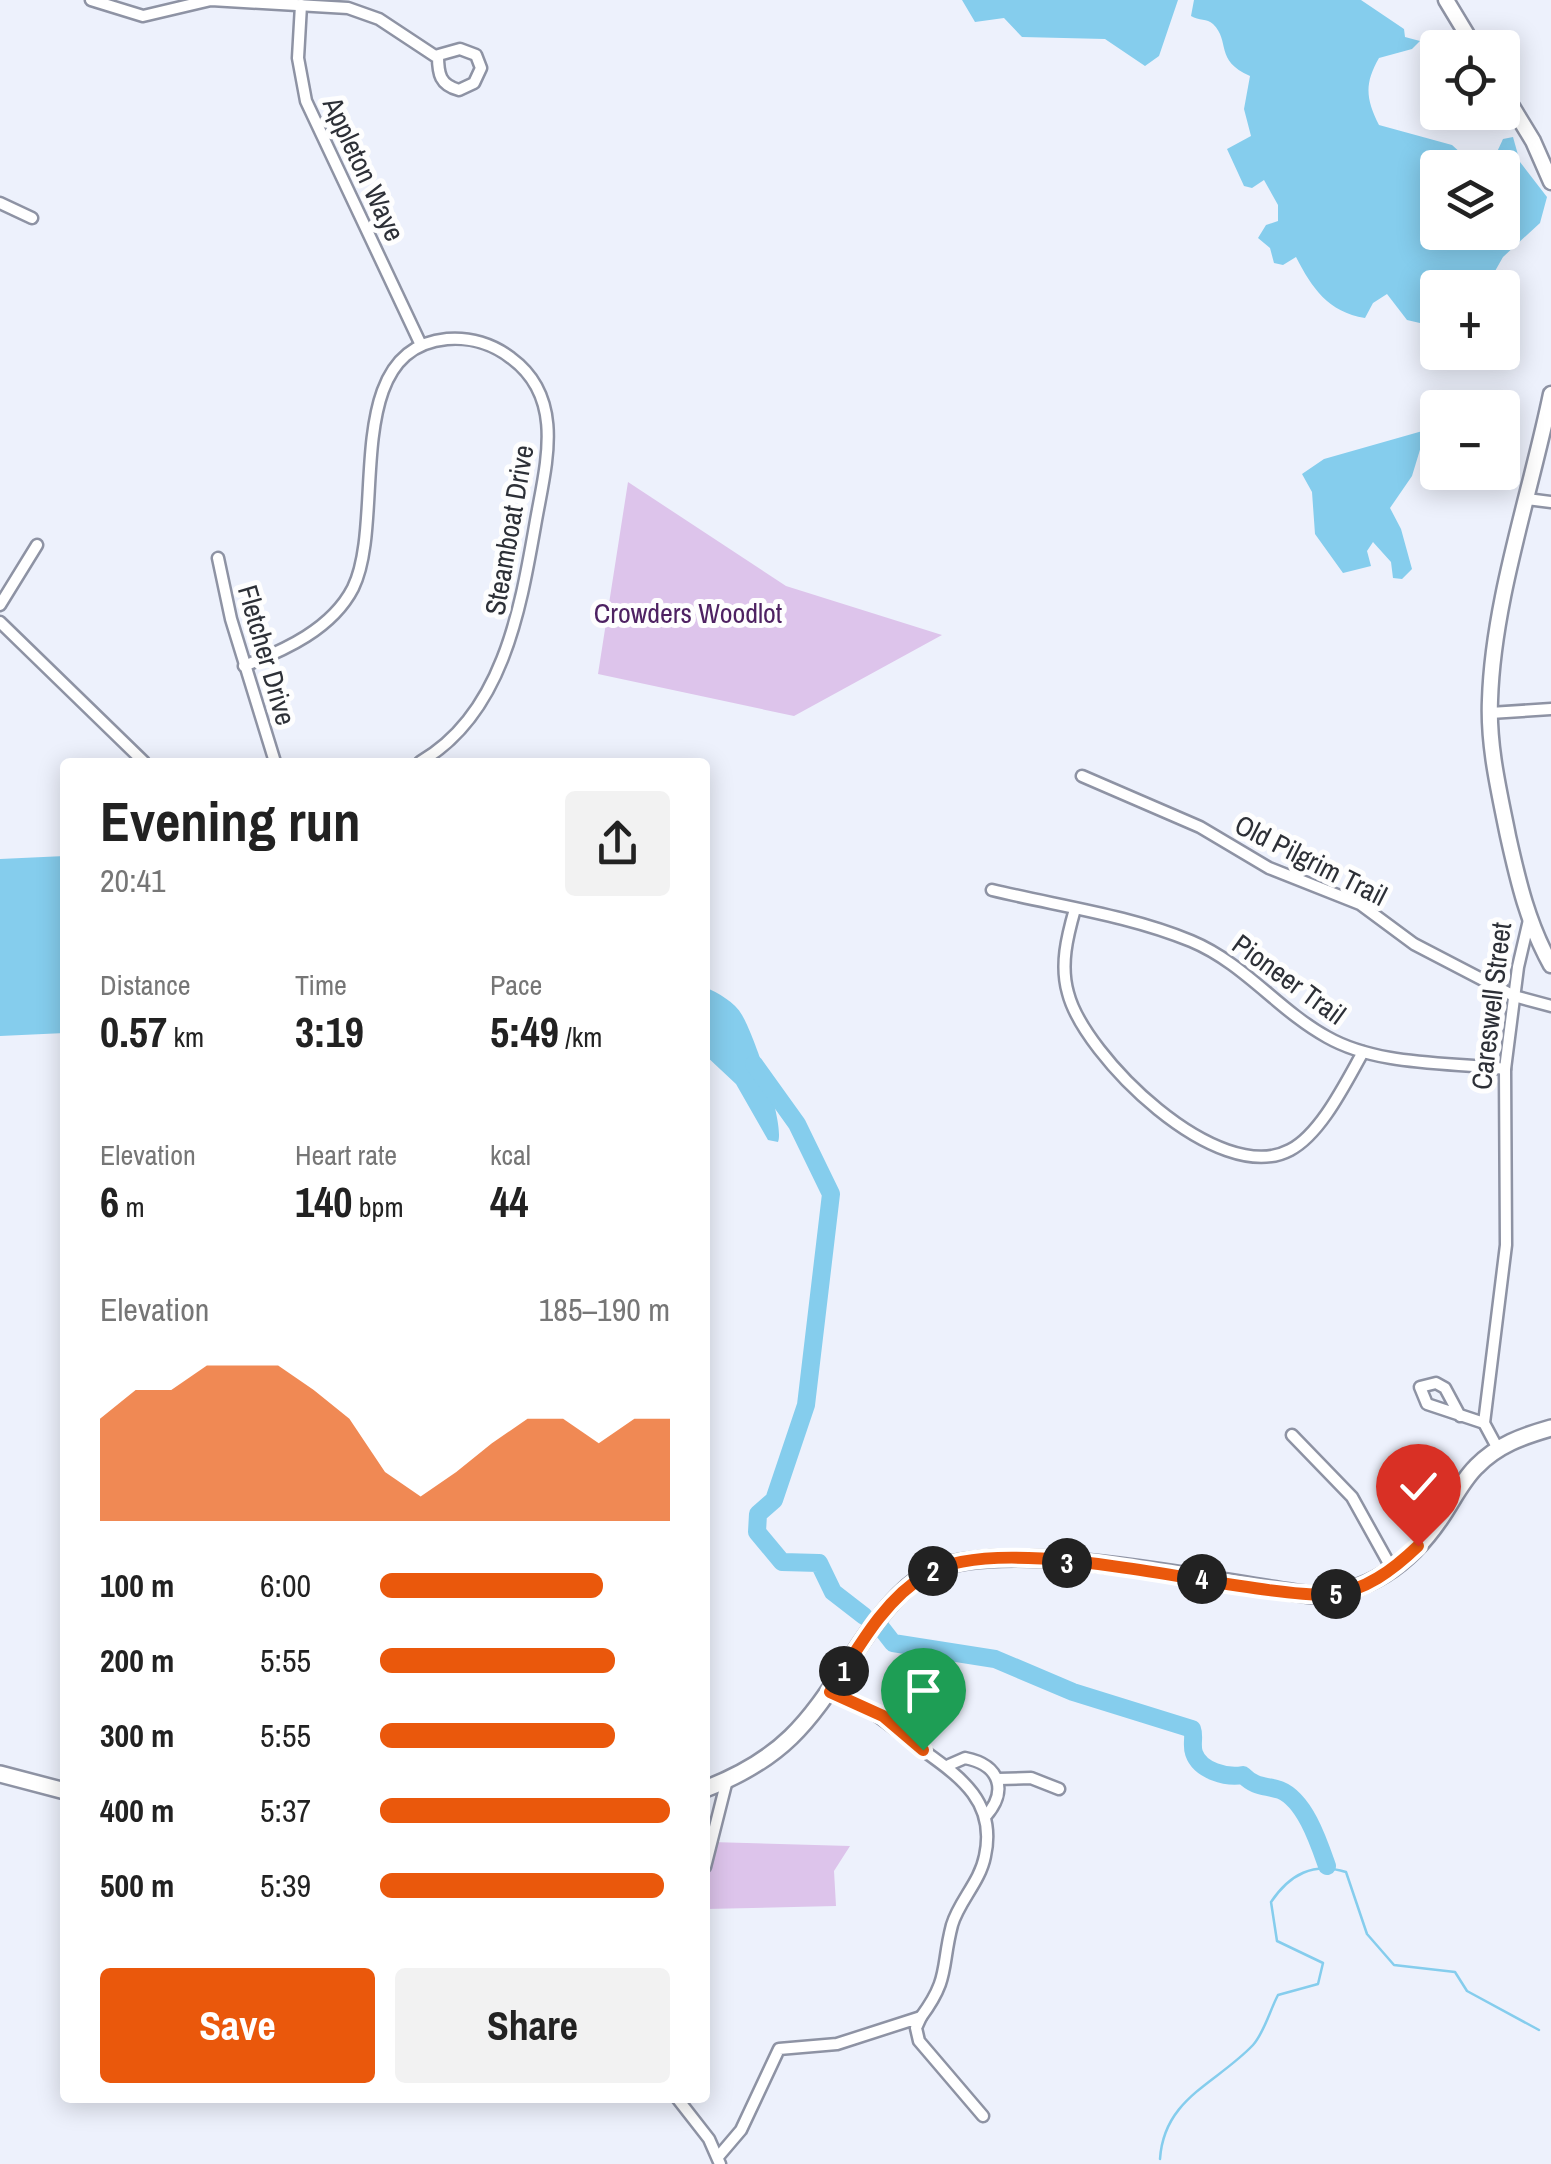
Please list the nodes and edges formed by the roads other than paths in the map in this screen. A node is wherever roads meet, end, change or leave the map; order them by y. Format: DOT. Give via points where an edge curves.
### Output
graph roads {
  1 [pos="91,0"];
  2 [pos="1446,0"];
  3 [pos="302,5"];
  4 [pos="1465,30"];
  5 [pos="438,56"];
  6 [pos="1520,119"];
  7 [pos="1551,182"];
  8 [pos="0,203"];
  9 [pos="32,218"];
  10 [pos="421,345"];
  11 [pos="1551,394"];
  12 [pos="1527,499"];
  13 [pos="1551,502"];
  14 [pos="37,545"];
  15 [pos="218,558"];
  16 [pos="0,605"];
  17 [pos="0,622"];
  18 [pos="244,666"];
  19 [pos="1551,709"];
  20 [pos="1490,713"];
  21 [pos="140,758"];
  22 [pos="274,758"];
  23 [pos="425,758"];
  24 [pos="1082,776"];
  25 [pos="992,890"];
  26 [pos="1075,909"];
  27 [pos="1529,919"];
  28 [pos="1551,966"];
  29 [pos="1514,996"];
  30 [pos="1551,1006"];
  31 [pos="1363,1052"];
  32 [pos="1505,1069"];
  33 [pos="1460,1416"];
  34 [pos="1484,1423"];
  35 [pos="1551,1428"];
  36 [pos="1292,1435"];
  37 [pos="1498,1449"];
  38 [pos="1392,1569"];
  39 [pos="830,1692"];
  40 [pos="949,1765"];
  41 [pos="0,1774"];
  42 [pos="998,1779"];
  43 [pos="728,1780"];
  44 [pos="710,1787"];
  45 [pos="1059,1788"];
  46 [pos="60,1790"];
  47 [pos="985,1817"];
  48 [pos="710,1848"];
  49 [pos="921,2017"];
  50 [pos="680,2103"];
  51 [pos="983,2116"];
  52 [pos="719,2160"];
  1 -- 3 [label="street" via="143,16 211,0"];
  2 -- 4 [label="main road"];
  3 -- 5 [label="street" via="367,13"];
  3 -- 10 [label="street, Appleton Waye" via="298,58 306,101"];
  5 -- 5 [label="street" via="438,73 448,86 459,90 477,78 480,61 468,51"];
  6 -- 7 [label="main road"];
  8 -- 9 [label="street"];
  10 -- 18 [label="street" via="394,369 378,402 367,529 354,586 310,634"];
  10 -- 23 [label="street, Steamboat Drive" via="467,339 506,354 541,390 549,431 516,628 466,722"];
  11 -- 12 [label="main road, Careswell Street"];
  12 -- 13 [label="street"];
  12 -- 20 [label="main road, Careswell Street" via="1495,652"];
  14 -- 16 [label="street"];
  15 -- 18 [label="street, Fletcher Drive"];
  17 -- 21 [label="street"];
  18 -- 22 [label="street, Fletcher Drive"];
  19 -- 20 [label="street"];
  20 -- 27 [label="main road, Careswell Street" via="1498,784"];
  24 -- 29 [label="street, Old Pilgrim Trail" via="1200,827 1269,868 1360,904 1414,944"];
  25 -- 26 [label="street, Pioneer Trail"];
  26 -- 31 [label="street, Pioneer Trail" via="1150,926 1216,953 1304,1022"];
  26 -- 31 [label="street" via="1064,966 1073,1009 1140,1093 1194,1135 1259,1155 1292,1150"];
  27 -- 28 [label="main road"];
  27 -- 29 [label="street, Careswell Street"];
  29 -- 30 [label="street, Old Pilgrim Trail"];
  29 -- 32 [label="street, Careswell Street"];
  31 -- 32 [label="street, Pioneer Trail"];
  32 -- 34 [label="street, Careswell Street" via="1506,1231"];
  33 -- 34 [label="street"];
  34 -- 37 [label="street"];
  35 -- 37 [label="main road"];
  36 -- 38 [label="street" via="1352,1497"];
  37 -- 38 [label="main road"];
  38 -- 39 [label="main road" via="1352,1591 1312,1595 1084,1564 960,1562 929,1572 897,1598"];
  39 -- 40 [label="street" via="883,1716"];
  39 -- 43 [label="main road" via="790,1740"];
  40 -- 42 [label="street" via="973,1759"];
  40 -- 47 [label="street" via="976,1793"];
  41 -- 46 [label="main road"];
  42 -- 45 [label="street" via="1031,1778"];
  42 -- 47 [label="street" via="999,1799"];
  43 -- 44 [label="main road"];
  43 -- 48 [label="street"];
  47 -- 49 [label="street" via="981,1869 952,1925 944,1978"];
  49 -- 51 [label="street" via="919,2040"];
  49 -- 52 [label="street" via="837,2044 779,2048 741,2130"];
  50 -- 52 [label="street"];
}
